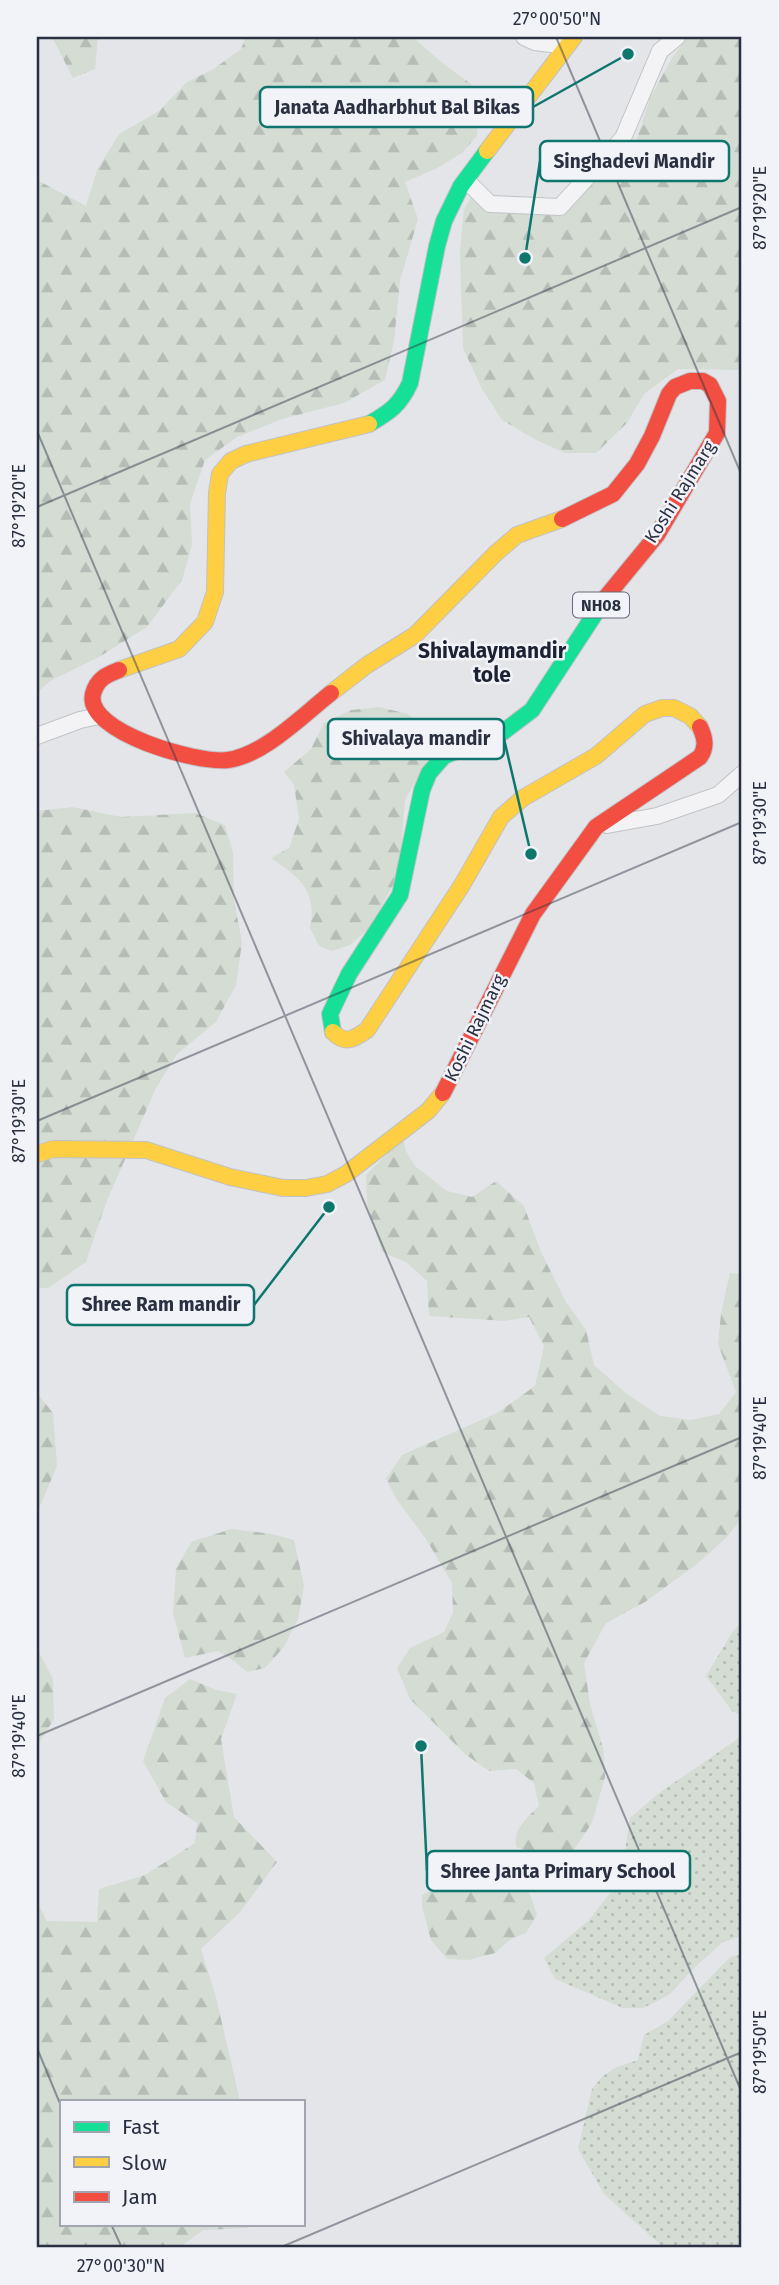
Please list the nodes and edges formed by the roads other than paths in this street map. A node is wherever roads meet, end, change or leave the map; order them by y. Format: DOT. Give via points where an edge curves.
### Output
graph roads {
  1 [pos="524,37"];
  2 [pos="677,37"];
  3 [pos="570,42"];
  4 [pos="466,180"];
  5 [pos="99,716"];
  6 [pos="37,736"];
  7 [pos="742,774"];
  8 [pos="596,827"];
  9 [pos="37,1154"];
  1 -- 3 [label="street" via="534,42"];
  2 -- 4 [label="street" via="660,51 623,138 560,207 490,204"];
  3 -- 4 [label="main road"];
  4 -- 5 [label="main road" via="443,221 410,383 402,400 369,424 231,461 220,474 215,592 205,622 179,649 103,676 92,702"];
  5 -- 6 [label="street"];
  5 -- 8 [label="main road, Koshi Rajmarg / NH08" via="140,741 175,754 228,760 258,750 356,673 415,635 517,535 613,494 637,464 669,394 681,383 703,381 710,384 719,401 717,433 657,535 617,581 532,710 503,732 444,756 429,773 400,895 349,974 330,1014 334,1033 352,1040 368,1030 501,817 596,756 645,714 666,707 689,715 705,740 703,754"];
  7 -- 8 [label="street" via="718,795 657,816"];
  8 -- 9 [label="main road, Koshi Rajmarg / NH08" via="533,914 442,1096 346,1174 327,1184 283,1188 230,1177 146,1150 53,1149"];
}
